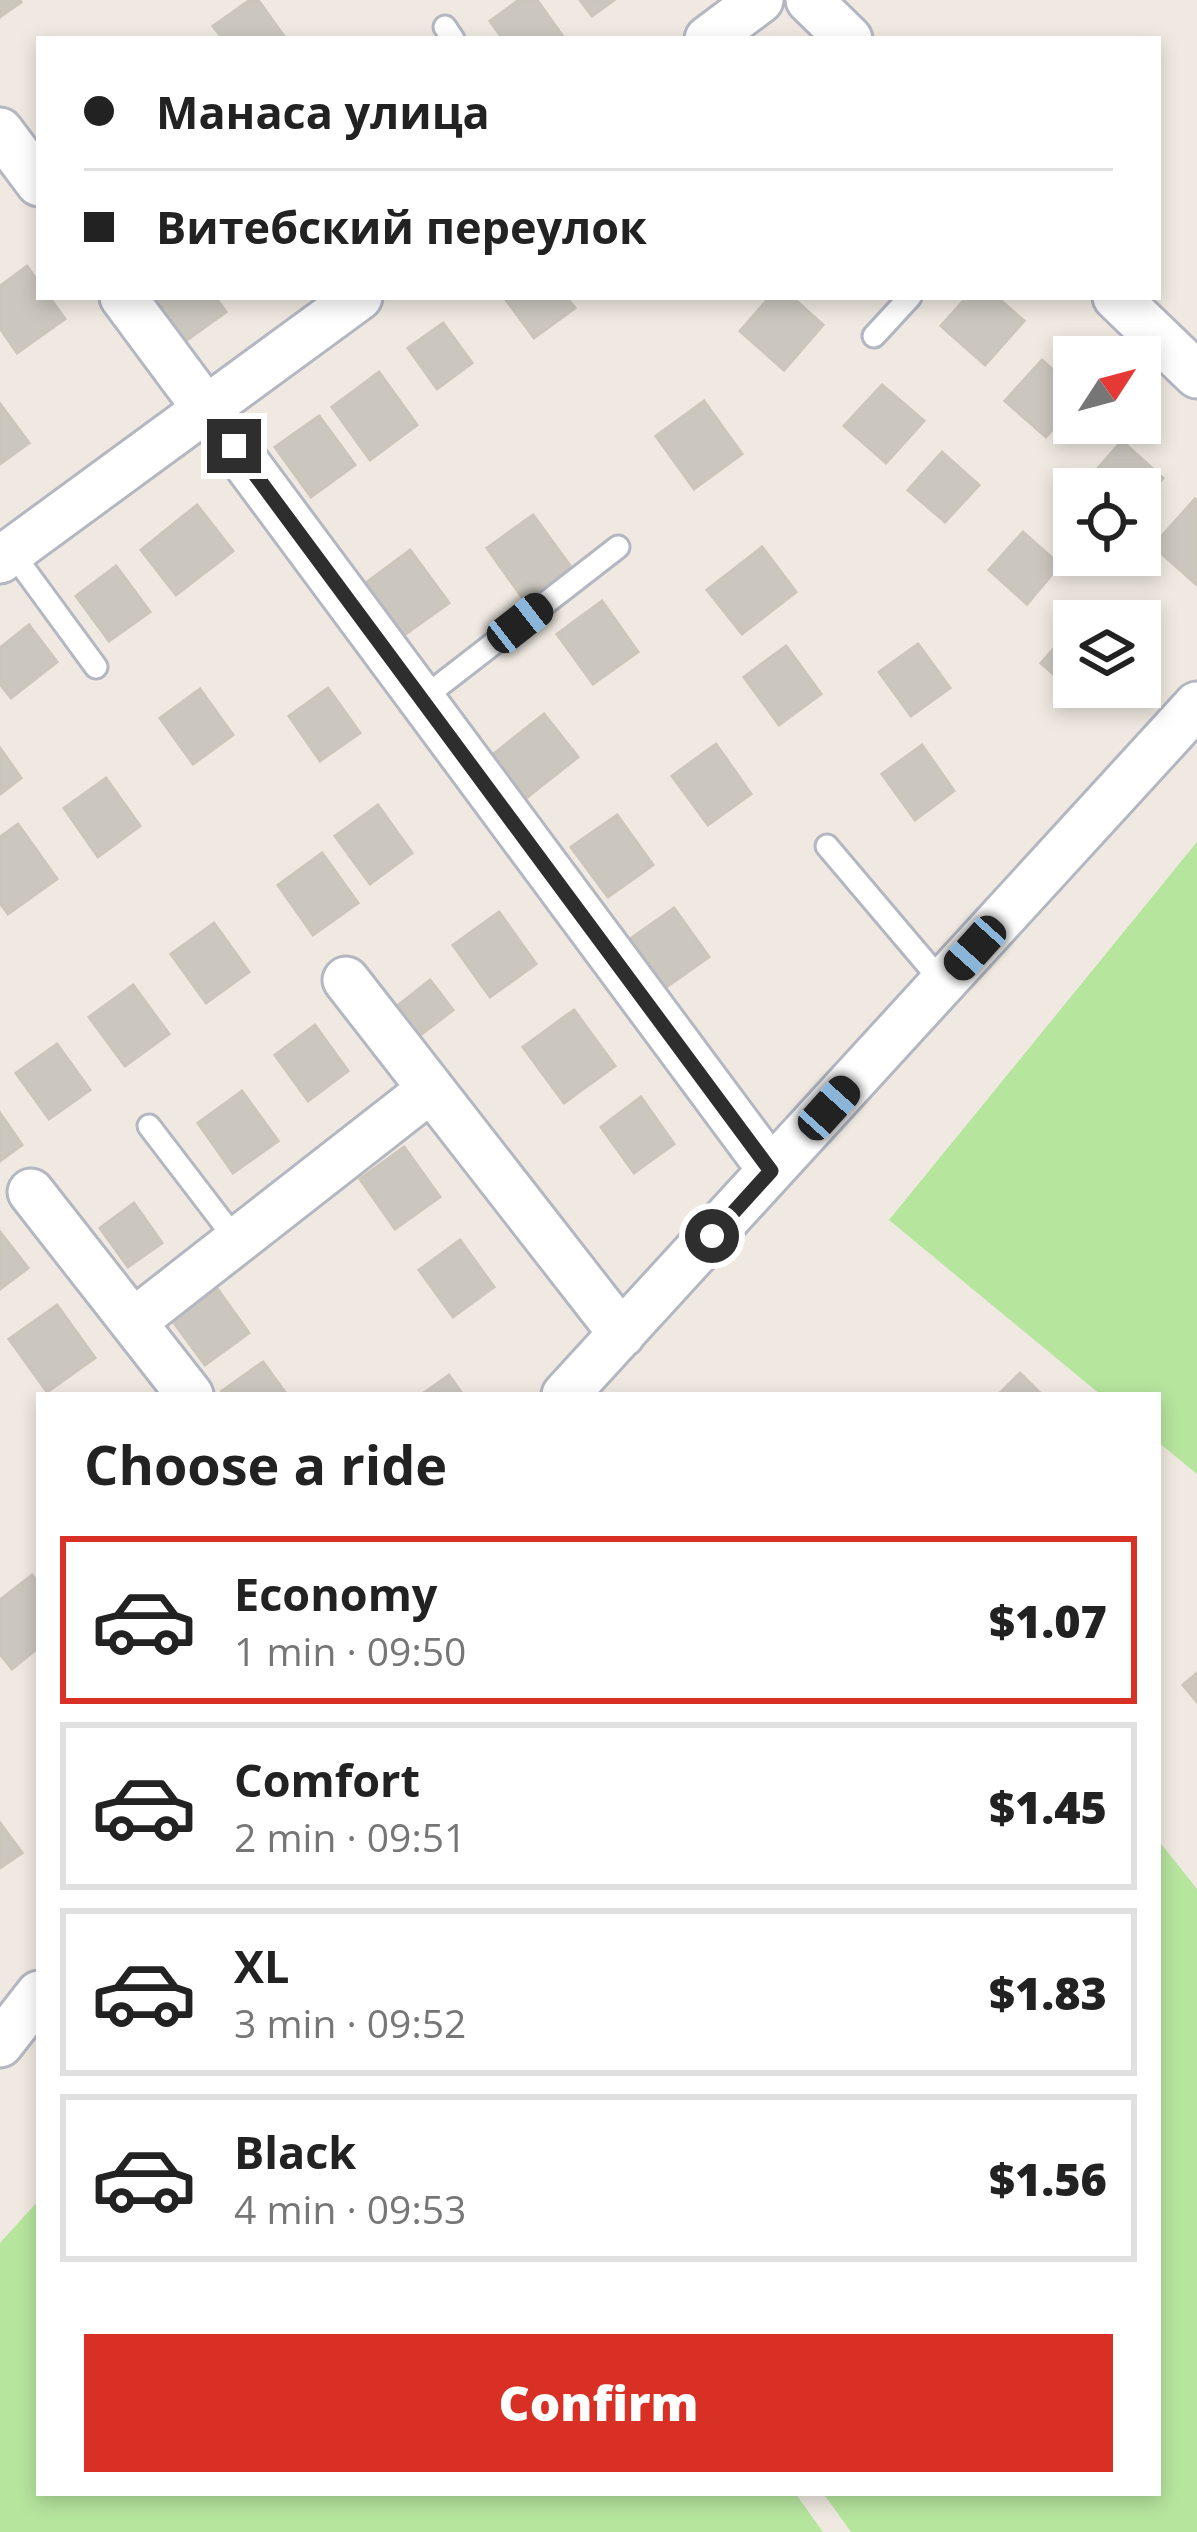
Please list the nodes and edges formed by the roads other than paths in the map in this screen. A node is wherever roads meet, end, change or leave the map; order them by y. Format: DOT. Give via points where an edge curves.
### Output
graph roads {
  1 [pos="760,0"];
  2 [pos="808,0"];
  3 [pos="711,36"];
  4 [pos="846,36"];
  5 [pos="0,131"];
  6 [pos="36,179"];
  7 [pos="125,300"];
  8 [pos="355,300"];
  9 [pos="907,300"];
  10 [pos="1119,300"];
  11 [pos="874,336"];
  12 [pos="1197,375"];
  13 [pos="207,410"];
  14 [pos="618,547"];
  15 [pos="4,549"];
  16 [pos="96,668"];
  17 [pos="422,699"];
  18 [pos="1197,705"];
  19 [pos="827,846"];
  20 [pos="346,980"];
  21 [pos="943,983"];
  22 [pos="431,1089"];
  23 [pos="149,1126"];
  24 [pos="771,1171"];
  25 [pos="31,1192"];
  26 [pos="237,1241"];
  27 [pos="133,1322"];
  28 [pos="622,1334"];
  29 [pos="188,1392"];
  30 [pos="568,1392"];
  31 [pos="36,1997"];
  32 [pos="1,2038"];
  1 -- 3 [label="street"];
  2 -- 4 [label="street"];
  5 -- 6 [label="street"];
  7 -- 13 [label="street"];
  8 -- 13 [label="street"];
  9 -- 11 [label="lane"];
  10 -- 12 [label="street"];
  13 -- 15 [label="street"];
  13 -- 17 [label="street"];
  14 -- 17 [label="lane"];
  15 -- 16 [label="lane"];
  17 -- 24 [label="street"];
  18 -- 21 [label="street"];
  19 -- 21 [label="lane"];
  20 -- 22 [label="street"];
  21 -- 24 [label="street"];
  22 -- 26 [label="street"];
  22 -- 28 [label="street"];
  23 -- 26 [label="lane"];
  24 -- 28 [label="street"];
  25 -- 27 [label="street"];
  26 -- 27 [label="street"];
  27 -- 29 [label="street"];
  28 -- 30 [label="street"];
  31 -- 32 [label="street"];
}
